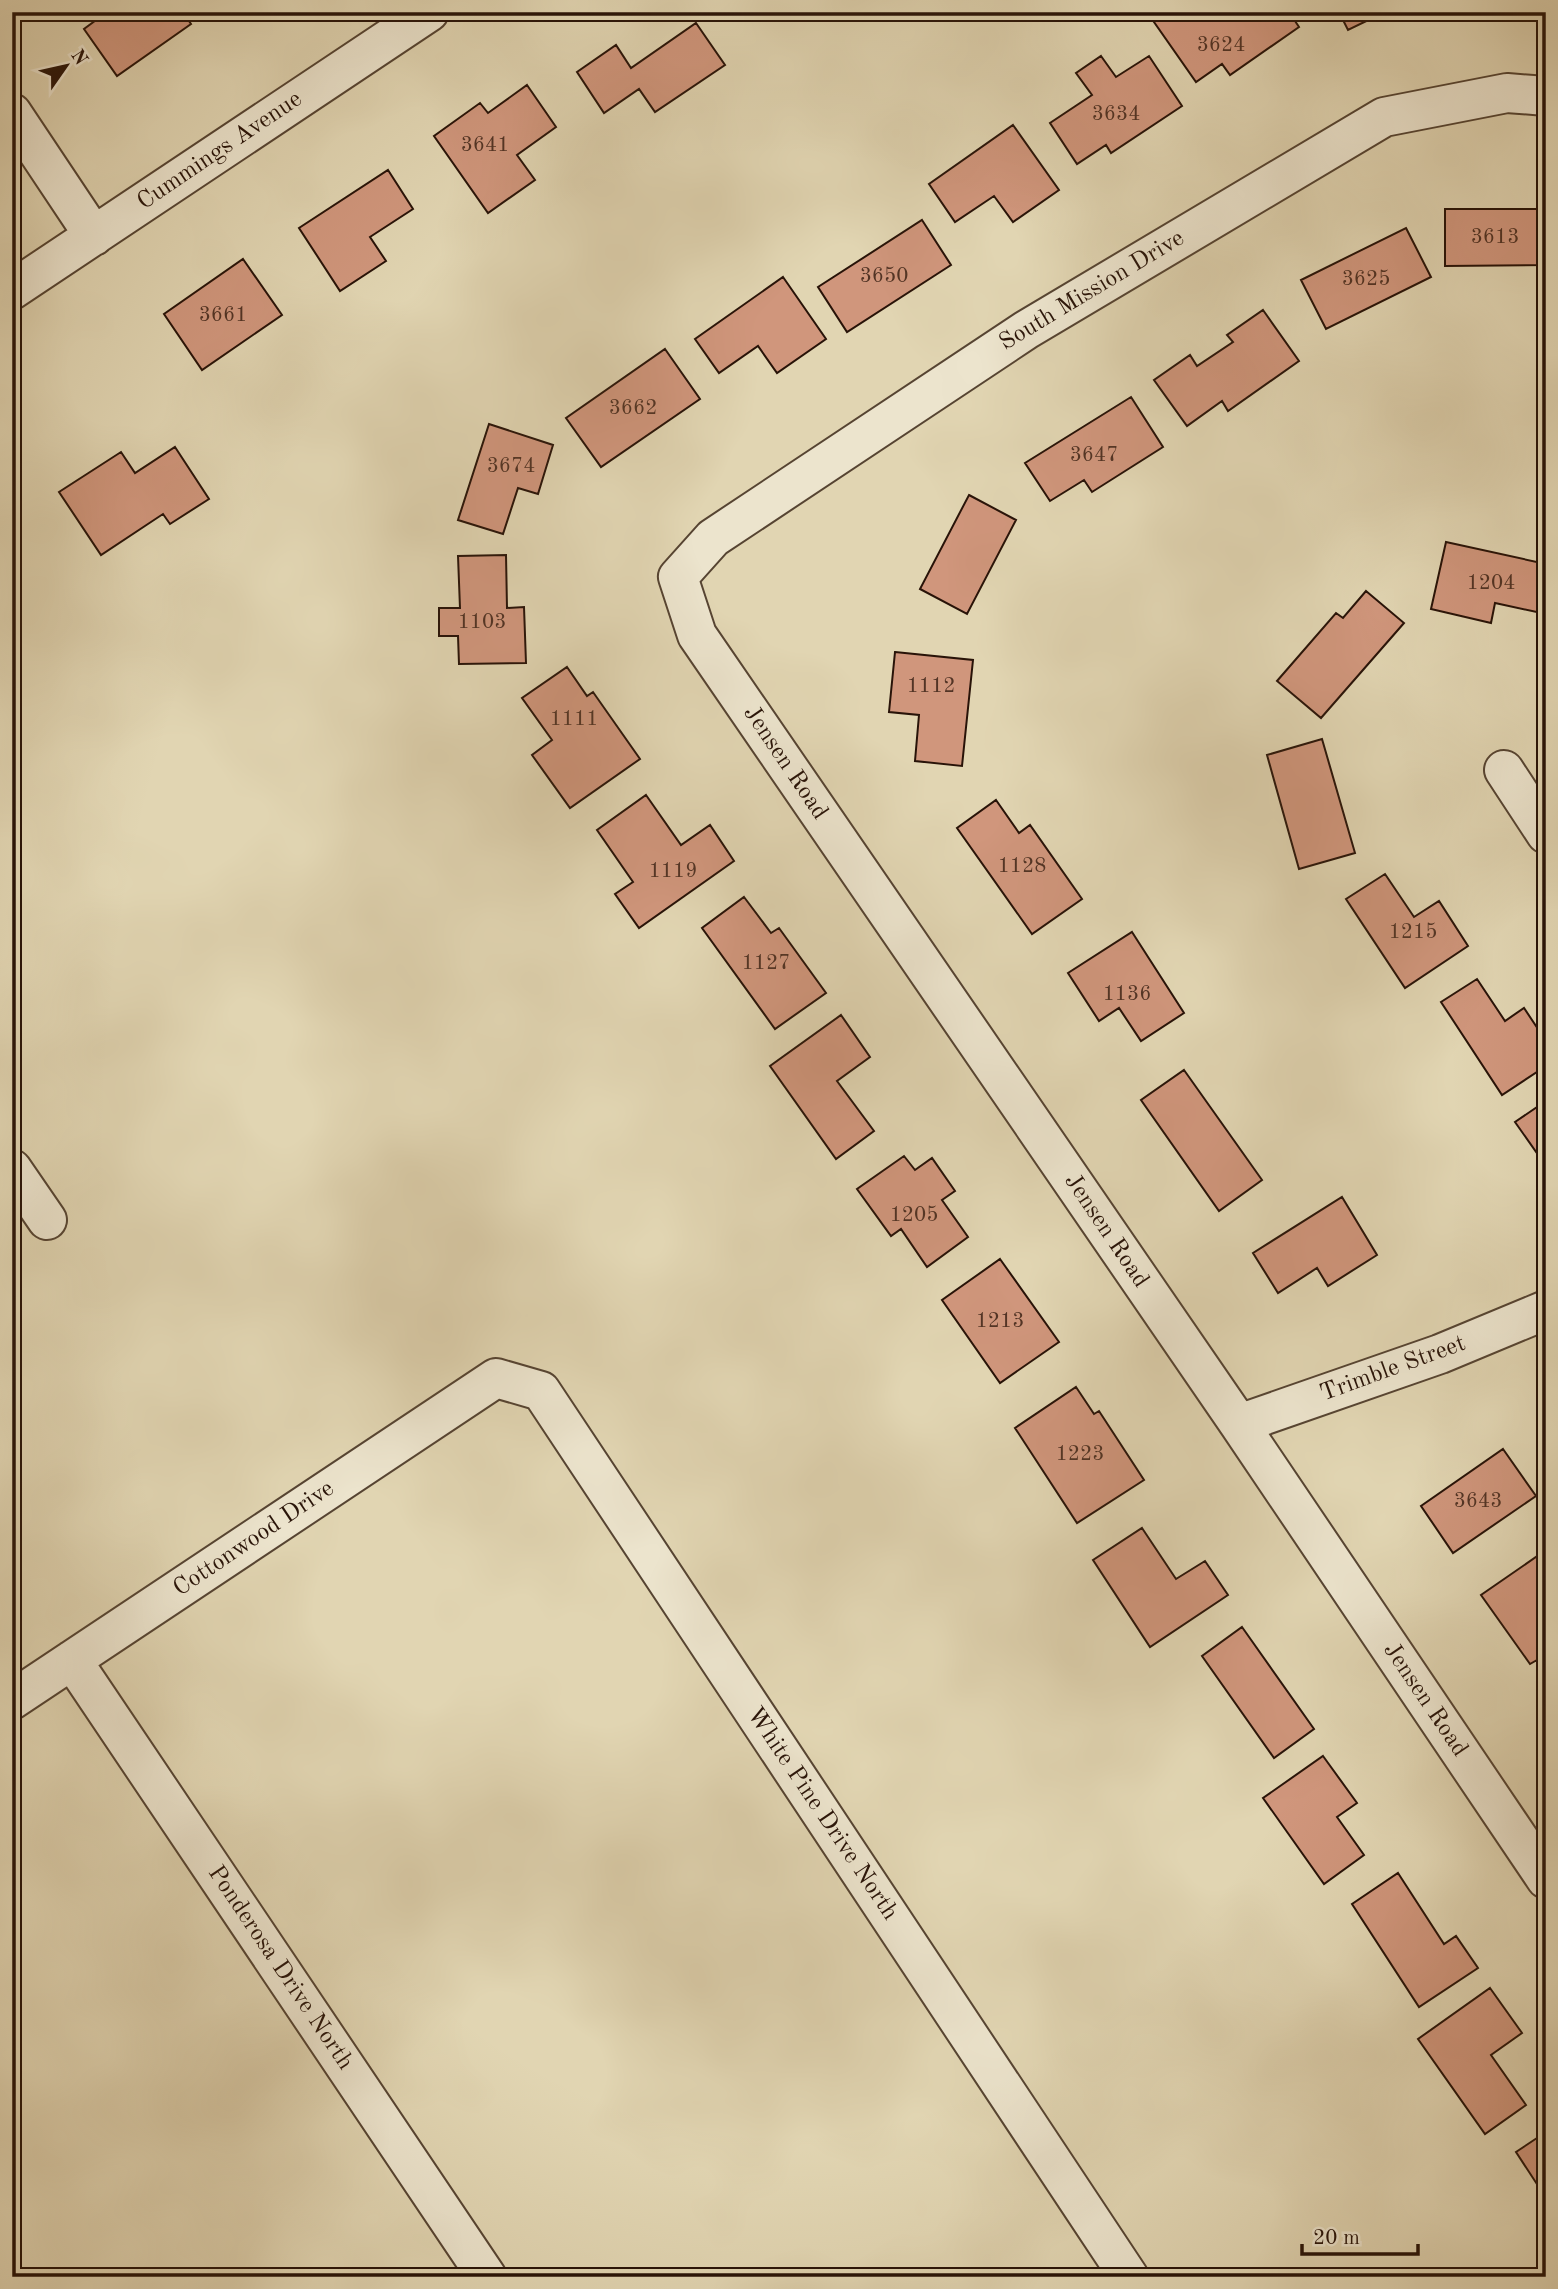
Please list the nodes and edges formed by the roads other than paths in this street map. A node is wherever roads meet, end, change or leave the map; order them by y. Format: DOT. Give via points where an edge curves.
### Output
graph roads {
  1 [pos="429,12"];
  2 [pos="1546,96"];
  3 [pos="12,113"];
  4 [pos="94,236"];
  5 [pos="12,290"];
  6 [pos="678,577"];
  7 [pos="1504,770"];
  8 [pos="1546,834"];
  9 [pos="12,1169"];
  10 [pos="47,1220"];
  11 [pos="1546,1310"];
  12 [pos="496,1378"];
  13 [pos="1239,1424"];
  14 [pos="72,1660"];
  15 [pos="12,1700"];
  16 [pos="1546,1879"];
  17 [pos="487,2277"];
  18 [pos="1129,2277"];
  1 -- 4 [label="street, Cummings Avenue"];
  2 -- 6 [label="street, South Mission Drive" via="1507,93 1384,117 1014,337 713,538"];
  3 -- 4 [label="street"];
  4 -- 5 [label="street, Cummings Avenue"];
  6 -- 13 [label="street, Jensen Road" via="697,635"];
  7 -- 8 [label="street"];
  9 -- 10 [label="street"];
  11 -- 13 [label="street, Trimble Street" via="1440,1354"];
  12 -- 14 [label="street, Cottonwood Drive"];
  12 -- 18 [label="street, White Pine Drive North" via="541,1391"];
  13 -- 16 [label="street, Jensen Road"];
  14 -- 15 [label="street, Cottonwood Drive"];
  14 -- 17 [label="street, Ponderosa Drive North"];
}
